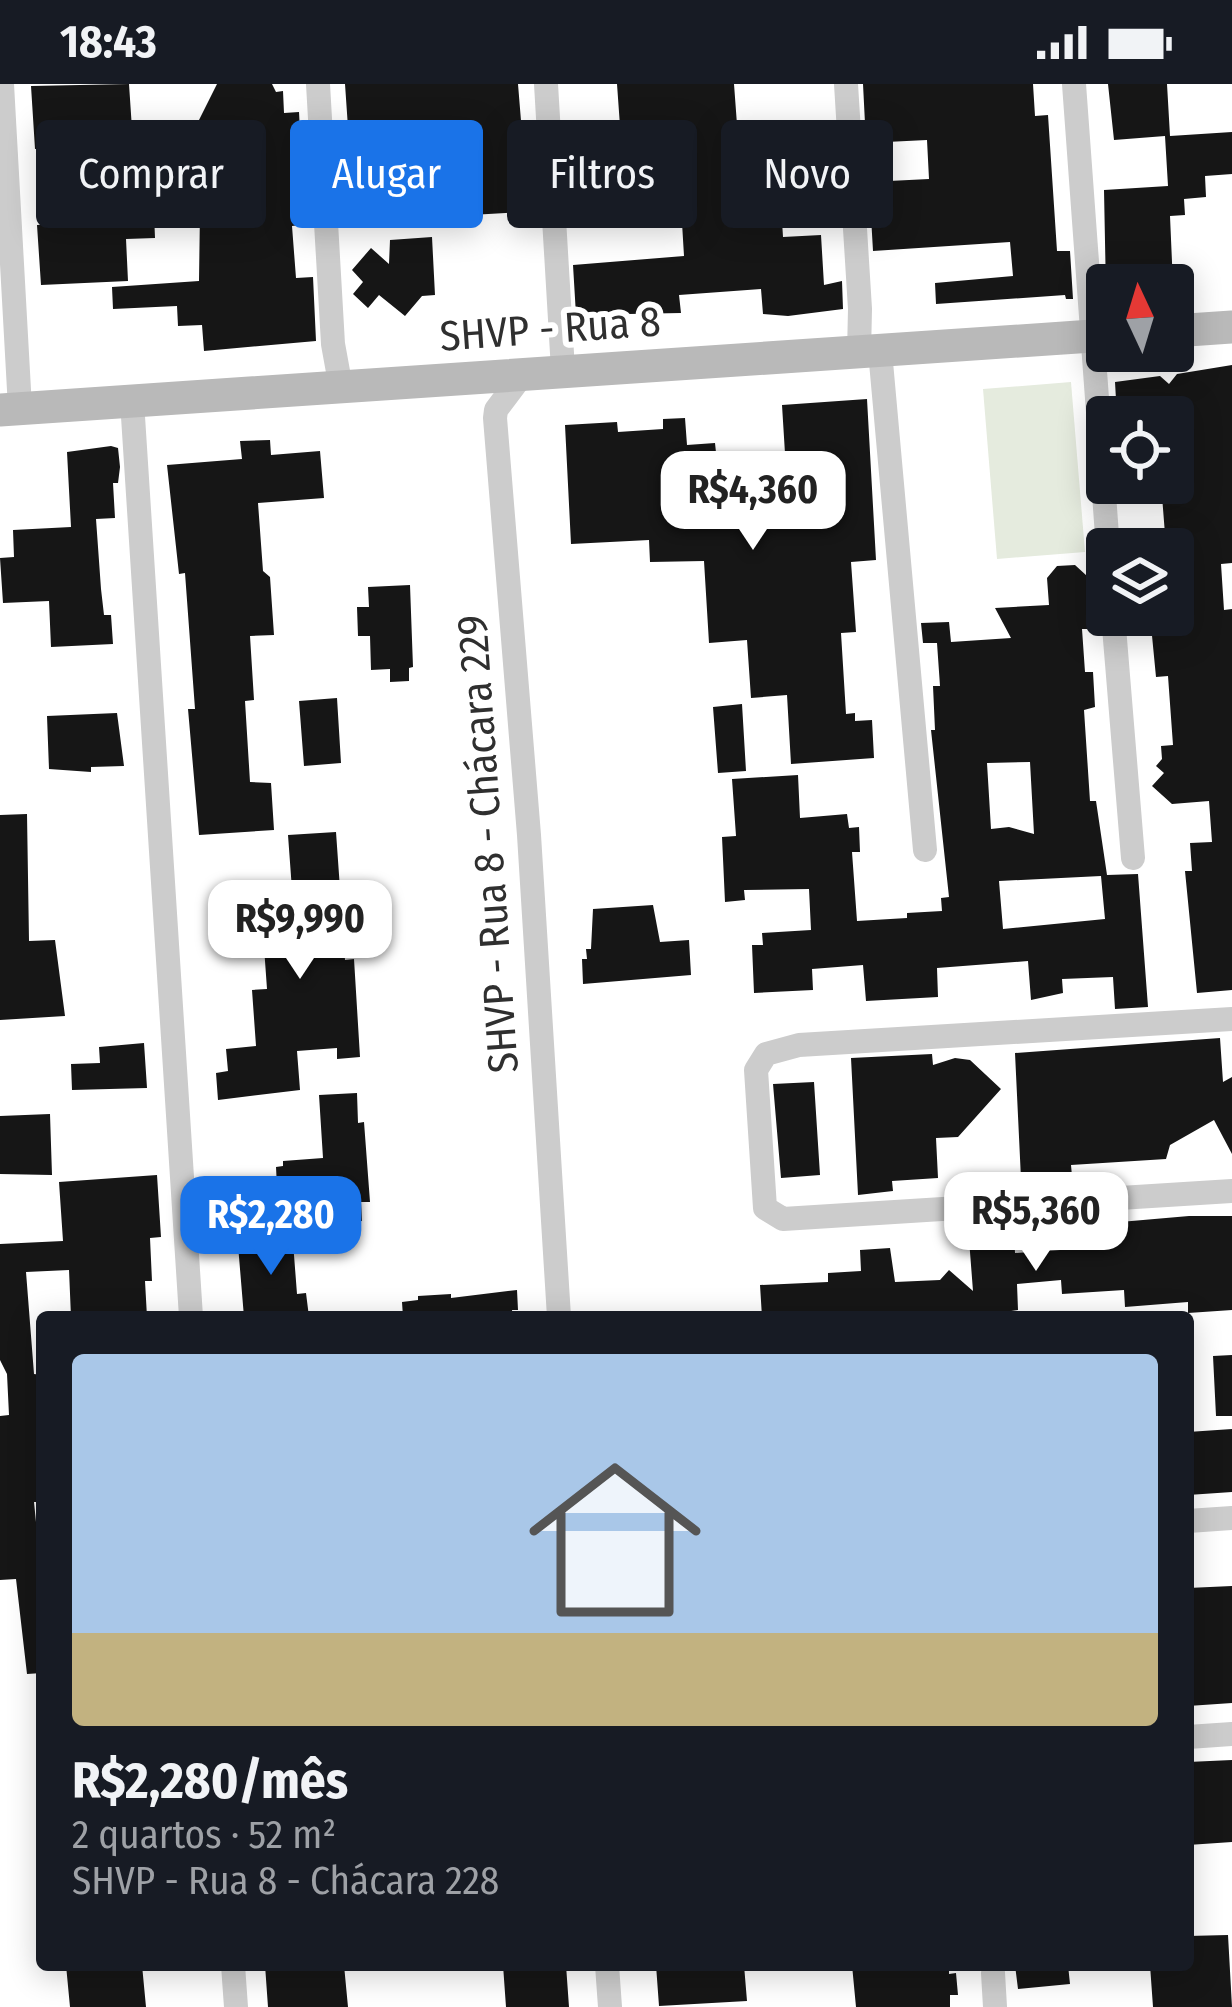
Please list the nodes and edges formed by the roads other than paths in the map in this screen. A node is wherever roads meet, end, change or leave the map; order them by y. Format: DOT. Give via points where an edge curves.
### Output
graph roads {
  1 [pos="2,84"];
  2 [pos="319,84"];
  3 [pos="546,84"];
  4 [pos="846,84"];
  5 [pos="1074,84"];
  6 [pos="1093,264"];
  7 [pos="1232,327"];
  8 [pos="1194,330"];
  9 [pos="1086,337"];
  10 [pos="869,352"];
  11 [pos="563,370"];
  12 [pos="1101,372"];
  13 [pos="523,374"];
  14 [pos="341,388"];
  15 [pos="132,401"];
  16 [pos="10,409"];
  17 [pos="1107,528"];
  18 [pos="1115,636"];
  19 [pos="925,850"];
  20 [pos="1132,858"];
  21 [pos="1232,1019"];
  22 [pos="1232,1191"];
  23 [pos="191,1311"];
  24 [pos="559,1311"];
  25 [pos="1232,1518"];
  26 [pos="1194,1521"];
  27 [pos="1232,1734"];
  28 [pos="1194,1737"];
  29 [pos="233,1971"];
  30 [pos="607,1971"];
  31 [pos="993,1973"];
  32 [pos="236,2007"];
  33 [pos="610,2007"];
  34 [pos="995,2007"];
  1 -- 16 [label="street"];
  2 -- 14 [label="street"];
  3 -- 11 [label="street"];
  4 -- 10 [label="street"];
  5 -- 6 [label="street"];
  7 -- 8 [label="street"];
  9 -- 10 [label="street, SHVP - Rua 8"];
  10 -- 11 [label="street, SHVP - Rua 8"];
  10 -- 19 [label="street"];
  11 -- 13 [label="street, SHVP - Rua 8"];
  12 -- 17 [label="street"];
  13 -- 14 [label="street, SHVP - Rua 8"];
  13 -- 24 [label="street, SHVP - Rua 8 - Chácara 229" via="496,410 496,435"];
  14 -- 15 [label="street, SHVP - Rua 8"];
  15 -- 16 [label="street, SHVP - Rua 8"];
  15 -- 23 [label="street"];
  18 -- 20 [label="street"];
  21 -- 22 [label="street" via="799,1045 766,1054 757,1070 764,1208 783,1219"];
  25 -- 26 [label="street"];
  27 -- 28 [label="street"];
  29 -- 32 [label="street"];
  30 -- 33 [label="street"];
  31 -- 34 [label="street"];
}
